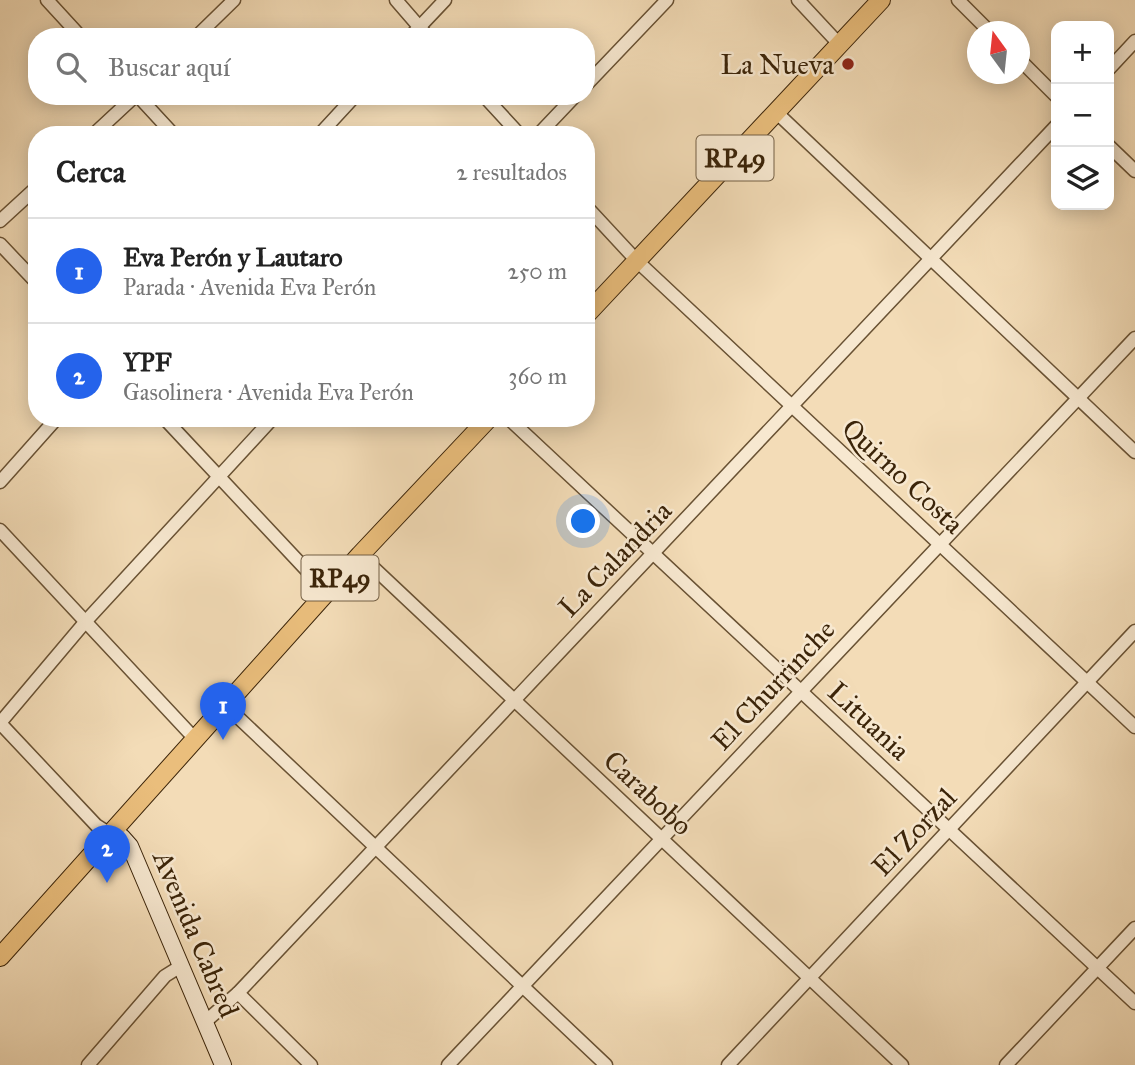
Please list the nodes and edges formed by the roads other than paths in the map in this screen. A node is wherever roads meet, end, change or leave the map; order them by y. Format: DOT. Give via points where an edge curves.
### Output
graph roads {
  1 [pos="47,0"];
  2 [pos="234,0"];
  3 [pos="396,0"];
  4 [pos="445,0"];
  5 [pos="667,0"];
  6 [pos="798,0"];
  7 [pos="881,0"];
  8 [pos="958,0"];
  9 [pos="979,21"];
  10 [pos="73,28"];
  11 [pos="205,28"];
  12 [pos="415,28"];
  13 [pos="424,28"];
  14 [pos="1135,41"];
  15 [pos="839,44"];
  16 [pos="1114,64"];
  17 [pos="1030,70"];
  18 [pos="595,76"];
  19 [pos="1051,91"];
  20 [pos="126,105"];
  21 [pos="145,105"];
  22 [pos="346,105"];
  23 [pos="492,105"];
  24 [pos="566,105"];
  25 [pos="777,113"];
  26 [pos="103,126"];
  27 [pos="165,126"];
  28 [pos="327,126"];
  29 [pos="512,126"];
  30 [pos="547,126"];
  31 [pos="1051,131"];
  32 [pos="1110,147"];
  33 [pos="1135,172"];
  34 [pos="28,195"];
  35 [pos="595,216"];
  36 [pos="0,221"];
  37 [pos="0,244"];
  38 [pos="932,259"];
  39 [pos="638,261"];
  40 [pos="28,274"];
  41 [pos="595,306"];
  42 [pos="1135,338"];
  43 [pos="1078,398"];
  44 [pos="793,406"];
  45 [pos="49,427"];
  46 [pos="173,427"];
  47 [pos="264,427"];
  48 [pos="481,427"];
  49 [pos="518,427"];
  50 [pos="1135,452"];
  51 [pos="218,475"];
  52 [pos="0,481"];
  53 [pos="0,530"];
  54 [pos="939,544"];
  55 [pos="654,554"];
  56 [pos="360,555"];
  57 [pos="327,592"];
  58 [pos="86,621"];
  59 [pos="1135,631"];
  60 [pos="1086,682"];
  61 [pos="801,691"];
  62 [pos="514,701"];
  63 [pos="225,705"];
  64 [pos="0,723"];
  65 [pos="1135,727"];
  66 [pos="195,739"];
  67 [pos="949,830"];
  68 [pos="110,834"];
  69 [pos="661,839"];
  70 [pos="373,846"];
  71 [pos="1135,928"];
  72 [pos="0,957"];
  73 [pos="181,966"];
  74 [pos="1098,967"];
  75 [pos="810,979"];
  76 [pos="522,987"];
  77 [pos="238,993"];
  78 [pos="1135,1003"];
  79 [pos="205,1022"];
  80 [pos="88,1065"];
  81 [pos="223,1065"];
  82 [pos="311,1065"];
  83 [pos="448,1065"];
  84 [pos="606,1065"];
  85 [pos="728,1065"];
  86 [pos="902,1065"];
  87 [pos="1006,1065"];
  1 -- 10 [label="street"];
  2 -- 11 [label="street"];
  3 -- 12 [label="street"];
  4 -- 13 [label="street"];
  5 -- 18 [label="street"];
  6 -- 15 [label="street"];
  7 -- 15 [label="main road, RP49"];
  8 -- 9 [label="street"];
  14 -- 16 [label="street"];
  15 -- 25 [label="main road, RP49"];
  17 -- 19 [label="street"];
  20 -- 26 [label="street"];
  21 -- 27 [label="street"];
  22 -- 28 [label="street"];
  23 -- 29 [label="street"];
  24 -- 30 [label="street"];
  25 -- 38 [label="street"];
  25 -- 39 [label="main road, RP49"];
  31 -- 38 [label="street, La Calandria"];
  32 -- 33 [label="street"];
  34 -- 36 [label="street"];
  35 -- 39 [label="street, Quirno Costa"];
  37 -- 40 [label="street"];
  38 -- 43 [label="street"];
  38 -- 44 [label="street, La Calandria"];
  39 -- 41 [label="main road, RP49"];
  39 -- 44 [label="street, Quirno Costa"];
  42 -- 43 [label="street, El Churrinche"];
  43 -- 50 [label="street"];
  43 -- 54 [label="street, El Churrinche"];
  44 -- 54 [label="street, Quirno Costa"];
  44 -- 55 [label="street, La Calandria"];
  45 -- 52 [label="street"];
  46 -- 51 [label="street"];
  47 -- 51 [label="street"];
  48 -- 56 [label="main road, RP49"];
  49 -- 55 [label="street, Lituania"];
  51 -- 57 [label="street"];
  51 -- 58 [label="street"];
  53 -- 58 [label="street"];
  54 -- 60 [label="street, Quirno Costa"];
  54 -- 61 [label="street, El Churrinche"];
  55 -- 61 [label="street, Lituania"];
  55 -- 62 [label="street, La Calandria"];
  56 -- 57 [label="main road, RP49"];
  56 -- 62 [label="street, Carabobo"];
  57 -- 63 [label="main road, RP49"];
  58 -- 64 [label="street"];
  58 -- 66 [label="street"];
  59 -- 60 [label="street, El Zorzal"];
  60 -- 65 [label="street, Quirno Costa"];
  60 -- 67 [label="street, El Zorzal"];
  61 -- 67 [label="street, Lituania"];
  61 -- 69 [label="street, El Churrinche"];
  62 -- 69 [label="street, Carabobo"];
  62 -- 70 [label="street, La Calandria"];
  63 -- 66 [label="main road, RP49"];
  63 -- 70 [label="street"];
  64 -- 68 [label="street" via="96,825"];
  66 -- 68 [label="main road, RP49"];
  67 -- 74 [label="street, Lituania"];
  67 -- 75 [label="street, El Zorzal"];
  68 -- 72 [label="main road, RP49"];
  68 -- 73 [label="street, Avenida Cabred" via="122,837 130,846"];
  69 -- 75 [label="street, Carabobo"];
  69 -- 76 [label="street, El Churrinche"];
  70 -- 76 [label="street"];
  70 -- 77 [label="street, La Calandria"];
  71 -- 74 [label="street"];
  73 -- 79 [label="street, Avenida Cabred"];
  73 -- 80 [label="street" via="165,976"];
  74 -- 78 [label="street, Lituania"];
  74 -- 87 [label="street"];
  75 -- 85 [label="street, El Zorzal"];
  75 -- 86 [label="street, Carabobo"];
  76 -- 83 [label="street, El Churrinche"];
  76 -- 84 [label="street"];
  77 -- 79 [label="street, La Calandria"];
  77 -- 82 [label="street"];
  79 -- 81 [label="street, Avenida Cabred"];
}
